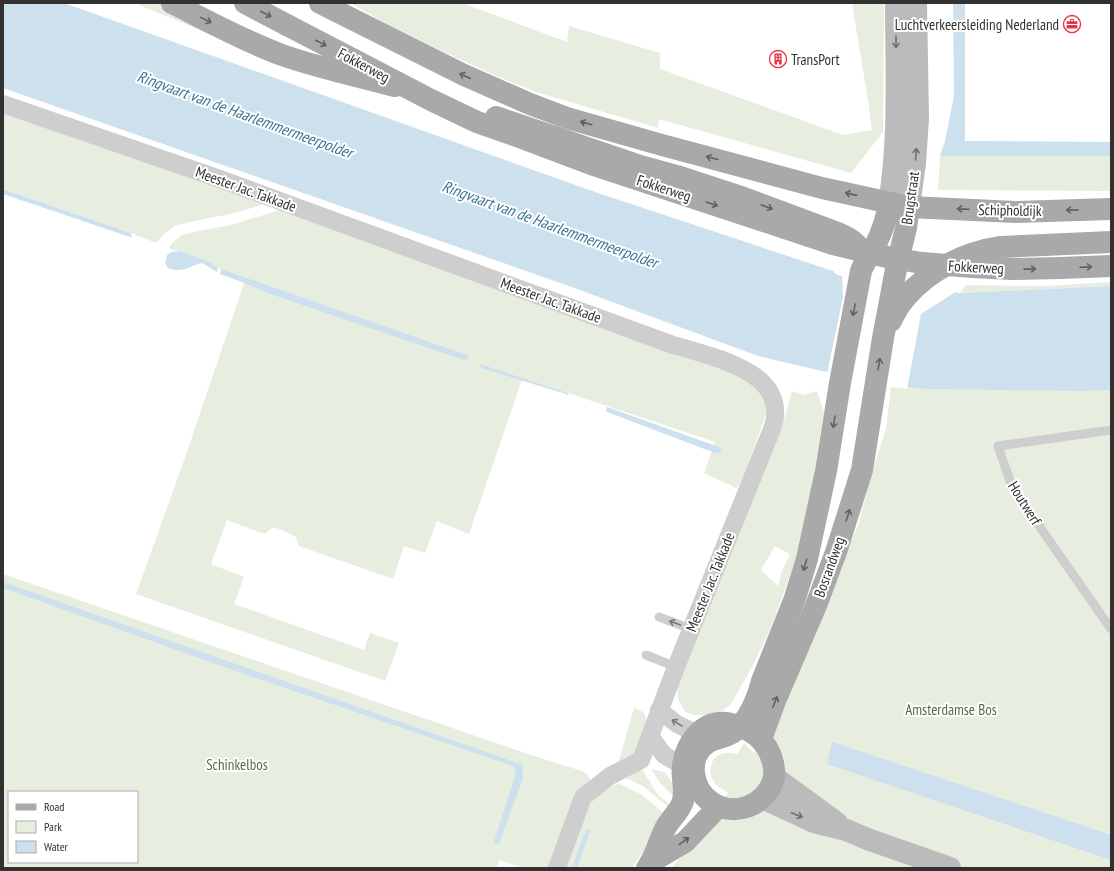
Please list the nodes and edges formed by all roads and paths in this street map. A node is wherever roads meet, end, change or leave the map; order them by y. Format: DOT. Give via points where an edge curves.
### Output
graph roads {
  1 [pos="172,3"];
  2 [pos="245,3"];
  3 [pos="320,3"];
  4 [pos="896,3"];
  5 [pos="916,3"];
  6 [pos="3,104"];
  7 [pos="1111,209"];
  8 [pos="894,211"];
  9 [pos="838,233"];
  10 [pos="1111,242"];
  11 [pos="863,266"];
  12 [pos="1111,266"];
  13 [pos="883,338"];
  14 [pos="840,383"];
  15 [pos="874,389"];
  16 [pos="1111,430"];
  17 [pos="659,617"];
  18 [pos="691,629"];
  19 [pos="1111,629"];
  20 [pos="646,655"];
  21 [pos="676,667"];
  22 [pos="659,710"];
  23 [pos="733,725"];
  24 [pos="698,734"];
  25 [pos="650,736"];
  26 [pos="761,739"];
  27 [pos="687,774"];
  28 [pos="774,777"];
  29 [pos="762,798"];
  30 [pos="718,807"];
  31 [pos="846,830"];
  32 [pos="649,865"];
  33 [pos="557,868"];
  34 [pos="950,868"];
  1 -- 9 [label="main road, one-way" via="252,42 294,59 405,88 475,110 637,166 744,198"];
  2 -- 12 [label="main road, Fokkerweg, one-way, bridge" via="477,122 591,164 833,244 891,258 929,263 1012,269"];
  8 -- 3 [label="main road, one-way" via="822,188 567,118 477,81"];
  4 -- 8 [label="street, Brugstraat, one-way"];
  8 -- 5 [label="street, Brugstraat, one-way" via="915,164 918,118"];
  6 -- 18 [label="street, Meester Jac. Takkade" via="220,179 730,363 753,374 771,393 775,417"];
  7 -- 8 [label="main road, Schipholdijk, one-way" via="1016,212"];
  8 -- 9 [label="main road" via="861,232"];
  8 -- 11 [label="main road, Brugstraat"];
  8 -- 13 [label="main road, Brugstraat" via="906,228"];
  9 -- 11 [label="main road" via="857,245 863,254"];
  10 -- 13 [label="main road" via="1001,247 959,259 921,282 905,297"];
  11 -- 14 [label="main road, Brugstraat, one-way"];
  15 -- 13 [label="main road, Brugstraat, one-way"];
  14 -- 23 [label="main road, Bosrandweg, one-way" via="826,471 807,559 795,598 759,693 745,720"];
  26 -- 15 [label="main road, Bosrandweg, one-way" via="836,552 862,470"];
  16 -- 19 [label="lane, Houtwerf" via="998,446 1012,487"];
  18 -- 17 [label="lane, one-way"];
  18 -- 21 [label="street, Meester Jac. Takkade"];
  20 -- 21 [label="lane"];
  21 -- 22 [label="street, Meester Jac. Takkade"];
  24 -- 22 [label="street, one-way" via="677,724"];
  22 -- 25 [label="street, Meester Jac. Takkade"];
  23 -- 24 [label="main road" via="718,723 702,729"];
  23 -- 26 [label="main road" via="749,730"];
  23 -- 27 [label="main road" via="732,733 706,743 696,754 694,766"];
  24 -- 27 [label="main road" via="693,738 687,751"];
  25 -- 27 [label="street" via="664,755"];
  25 -- 33 [label="street" via="640,760 610,776 583,797"];
  26 -- 28 [label="main road" via="771,756"];
  27 -- 30 [label="main road" via="694,778 706,799"];
  27 -- 32 [label="main road" via="682,804 666,827"];
  28 -- 29 [label="main road"];
  28 -- 31 [label="street"];
  29 -- 30 [label="main road" via="752,806 740,810"];
  29 -- 31 [label="street, one-way" via="814,822"];
  32 -- 30 [label="main road, one-way" via="685,842"];
  31 -- 34 [label="street"];
}
